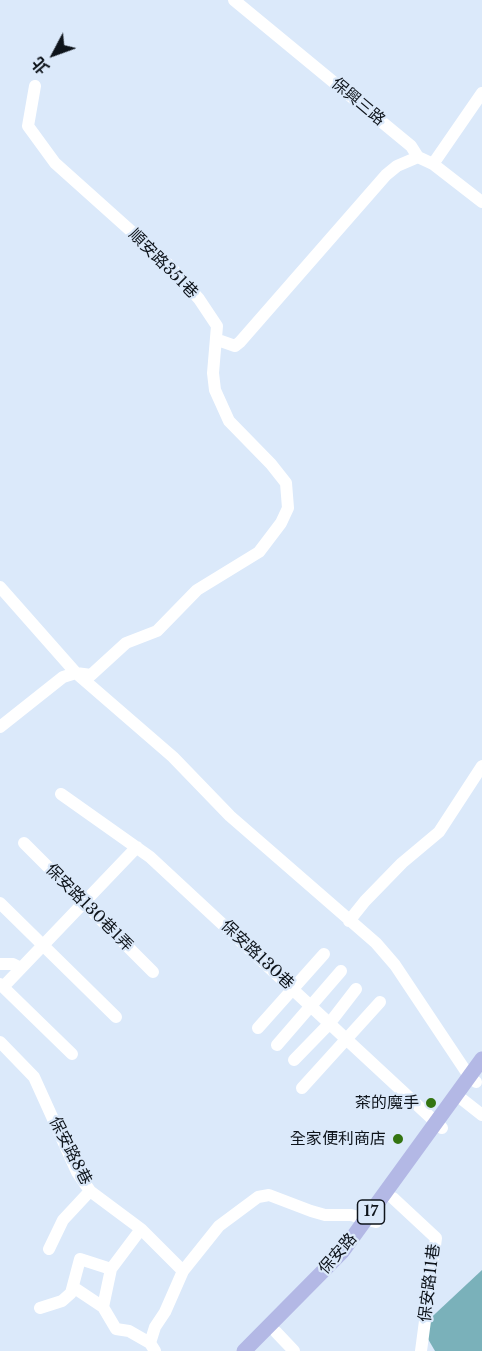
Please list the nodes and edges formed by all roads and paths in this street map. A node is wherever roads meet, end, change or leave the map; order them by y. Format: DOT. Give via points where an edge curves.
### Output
graph roads {
  1 [pos="234,0"];
  2 [pos="35,86"];
  3 [pos="482,93"];
  4 [pos="418,157"];
  5 [pos="433,164"];
  6 [pos="482,202"];
  7 [pos="218,340"];
  8 [pos="0,587"];
  9 [pos="76,673"];
  10 [pos="0,727"];
  11 [pos="482,766"];
  12 [pos="61,794"];
  13 [pos="24,843"];
  14 [pos="137,847"];
  15 [pos="0,903"];
  16 [pos="84,903"];
  17 [pos="349,921"];
  18 [pos="43,945"];
  19 [pos="324,954"];
  20 [pos="0,964"];
  21 [pos="21,968"];
  22 [pos="341,971"];
  23 [pos="153,972"];
  24 [pos="2,985"];
  25 [pos="295,989"];
  26 [pos="356,989"];
  27 [pos="380,1002"];
  28 [pos="312,1006"];
  29 [pos="116,1017"];
  30 [pos="328,1024"];
  31 [pos="258,1028"];
  32 [pos="347,1040"];
  33 [pos="0,1042"];
  34 [pos="277,1045"];
  35 [pos="72,1054"];
  36 [pos="294,1060"];
  37 [pos="478,1069"];
  38 [pos="302,1088"];
  39 [pos="463,1100"];
  40 [pos="482,1115"];
  41 [pos="439,1125"];
  42 [pos="90,1191"];
  43 [pos="393,1198"];
  44 [pos="372,1220"];
  45 [pos="141,1229"];
  46 [pos="49,1249"];
  47 [pos="111,1269"];
  48 [pos="183,1271"];
  49 [pos="73,1287"];
  50 [pos="103,1307"];
  51 [pos="40,1308"];
  52 [pos="276,1332"];
  53 [pos="152,1347"];
  54 [pos="244,1351"];
  55 [pos="257,1351"];
  56 [pos="294,1351"];
  57 [pos="421,1351"];
  1 -- 4 [label="street, 保興三路" via="411,146"];
  2 -- 7 [label="street, 順安路351巷" via="28,126 54,163 187,284 218,326"];
  3 -- 5 [label="street"];
  4 -- 5 [label="street, 保興三路"];
  4 -- 7 [label="street" via="386,175 240,342 235,345"];
  5 -- 6 [label="street, 保興三路"];
  7 -- 9 [label="street, 順安路351巷" via="213,358 215,390 229,421 286,483 286,514 259,552 197,590 157,631 126,643 91,675"];
  8 -- 9 [label="street"];
  9 -- 10 [label="street, 順安路351巷" via="63,678"];
  9 -- 17 [label="street" via="173,757 202,790"];
  11 -- 17 [label="street" via="439,832 394,871"];
  12 -- 14 [label="street, 保安路130巷"];
  13 -- 16 [label="street, 保安路130巷1弄"];
  14 -- 16 [label="street"];
  14 -- 25 [label="street, 保安路130巷"];
  15 -- 18 [label="street"];
  16 -- 18 [label="street"];
  16 -- 23 [label="street, 保安路130巷1弄"];
  17 -- 37 [label="street" via="376,943"];
  18 -- 21 [label="street"];
  18 -- 29 [label="street"];
  19 -- 25 [label="street"];
  20 -- 21 [label="street"];
  21 -- 24 [label="street"];
  22 -- 28 [label="street"];
  24 -- 35 [label="street"];
  25 -- 28 [label="street, 保安路130巷"];
  25 -- 31 [label="street"];
  26 -- 30 [label="street"];
  27 -- 32 [label="street"];
  28 -- 30 [label="street, 保安路130巷"];
  28 -- 34 [label="street"];
  30 -- 32 [label="street, 保安路130巷"];
  30 -- 36 [label="street"];
  32 -- 38 [label="street"];
  32 -- 41 [label="street, 保安路130巷"];
  33 -- 42 [label="street, 保安路8巷" via="34,1077 77,1172"];
  37 -- 39 [label="main road, 保安路 / 17"];
  37 -- 41 [label="main road, 保安路 / 17"];
  39 -- 40 [label="street"];
  39 -- 41 [label="main road, 保安路 / 17"];
  41 -- 43 [label="main road, 保安路 / 17"];
  41 -- 44 [label="main road, 保安路 / 17"];
  42 -- 45 [label="street, 保安路8巷"];
  42 -- 46 [label="street" via="63,1220"];
  43 -- 44 [label="main road, 保安路 / 17"];
  43 -- 57 [label="street, 保安路11巷" via="436,1238"];
  44 -- 48 [label="street" via="326,1215 277,1197 258,1197 219,1226"];
  44 -- 52 [label="main road, 保安路 / 17" via="336,1273"];
  44 -- 54 [label="main road, 保安路 / 17"];
  45 -- 47 [label="street"];
  45 -- 48 [label="street, 保安路8巷"];
  47 -- 49 [label="street" via="80,1259"];
  47 -- 50 [label="street"];
  48 -- 53 [label="street" via="154,1327"];
  49 -- 50 [label="street"];
  49 -- 51 [label="street" via="62,1301"];
  50 -- 53 [label="street" via="117,1329"];
  52 -- 55 [label="main road, 保安路 / 17"];
  52 -- 56 [label="street"];
}
